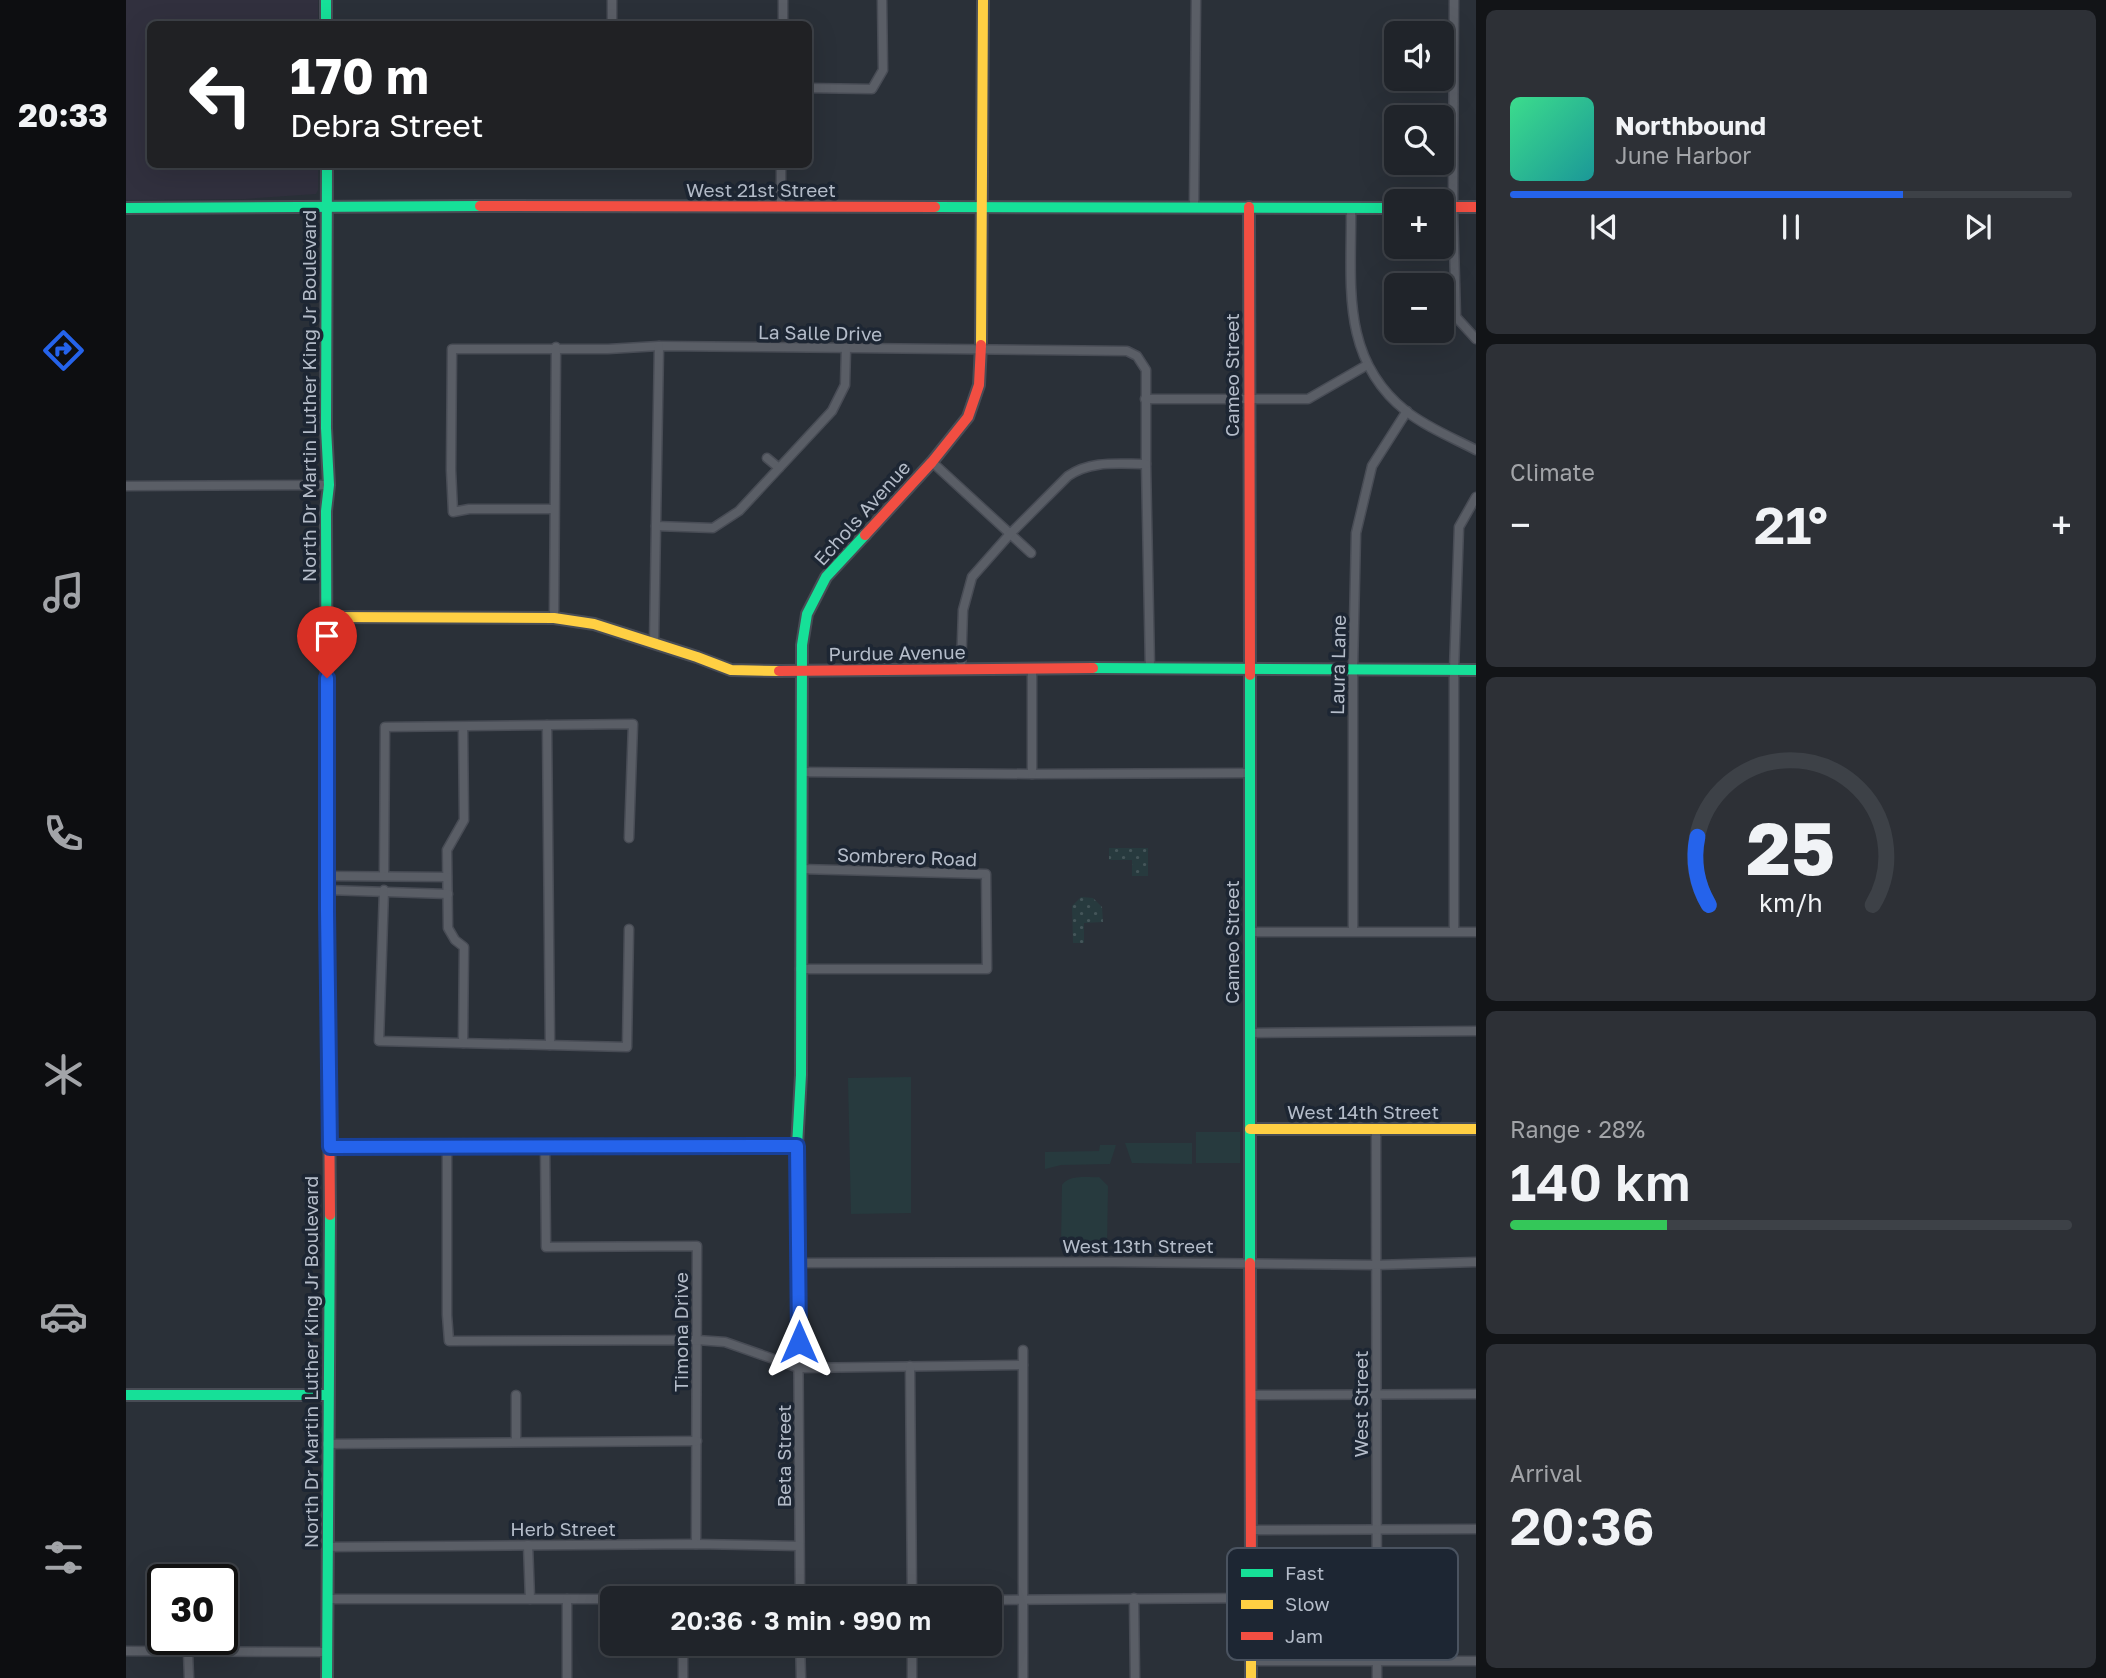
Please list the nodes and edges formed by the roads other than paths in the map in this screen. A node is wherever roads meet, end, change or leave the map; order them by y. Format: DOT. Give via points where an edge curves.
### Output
graph roads {
  1 [pos="326,0"];
  2 [pos="612,0"];
  3 [pos="783,0"];
  4 [pos="882,0"];
  5 [pos="983,0"];
  6 [pos="1196,0"];
  7 [pos="1454,0"];
  8 [pos="326,21"];
  9 [pos="612,21"];
  10 [pos="783,21"];
  11 [pos="812,88"];
  12 [pos="327,168"];
  13 [pos="781,168"];
  14 [pos="1448,189"];
  15 [pos="327,206"];
  16 [pos="781,207"];
  17 [pos="982,207"];
  18 [pos="1194,207"];
  19 [pos="1249,207"];
  20 [pos="1351,207"];
  21 [pos="1476,207"];
  22 [pos="126,208"];
  23 [pos="1384,208"];
  24 [pos="1454,208"];
  25 [pos="1451,259"];
  26 [pos="1476,339"];
  27 [pos="659,346"];
  28 [pos="556,347"];
  29 [pos="846,349"];
  30 [pos="981,350"];
  31 [pos="1367,365"];
  32 [pos="1145,399"];
  33 [pos="1249,399"];
  34 [pos="1407,411"];
  35 [pos="1476,450"];
  36 [pos="767,458"];
  37 [pos="932,462"];
  38 [pos="1146,464"];
  39 [pos="779,468"];
  40 [pos="328,485"];
  41 [pos="126,486"];
  42 [pos="1476,497"];
  43 [pos="554,509"];
  44 [pos="656,526"];
  45 [pos="1010,534"];
  46 [pos="1031,553"];
  47 [pos="327,617"];
  48 [pos="554,618"];
  49 [pos="654,643"];
  50 [pos="1150,668"];
  51 [pos="961,669"];
  52 [pos="1032,669"];
  53 [pos="1353,669"];
  54 [pos="1250,670"];
  55 [pos="1454,670"];
  56 [pos="1476,670"];
  57 [pos="801,671"];
  58 [pos="547,726"];
  59 [pos="463,727"];
  60 [pos="801,772"];
  61 [pos="1250,773"];
  62 [pos="1032,774"];
  63 [pos="629,838"];
  64 [pos="801,869"];
  65 [pos="384,875"];
  66 [pos="327,876"];
  67 [pos="447,877"];
  68 [pos="327,890"];
  69 [pos="384,890"];
  70 [pos="448,894"];
  71 [pos="629,929"];
  72 [pos="1353,931"];
  73 [pos="1454,931"];
  74 [pos="1250,932"];
  75 [pos="1476,932"];
  76 [pos="800,969"];
  77 [pos="1476,1031"];
  78 [pos="1250,1033"];
  79 [pos="463,1043"];
  80 [pos="550,1045"];
  81 [pos="1250,1129"];
  82 [pos="1376,1129"];
  83 [pos="1476,1129"];
  84 [pos="447,1146"];
  85 [pos="545,1146"];
  86 [pos="797,1146"];
  87 [pos="330,1147"];
  88 [pos="1251,1262"];
  89 [pos="1476,1262"];
  90 [pos="799,1263"];
  91 [pos="1376,1265"];
  92 [pos="697,1340"];
  93 [pos="1023,1350"];
  94 [pos="1023,1365"];
  95 [pos="910,1366"];
  96 [pos="799,1368"];
  97 [pos="1476,1394"];
  98 [pos="126,1395"];
  99 [pos="328,1395"];
  100 [pos="516,1395"];
  101 [pos="1251,1395"];
  102 [pos="1377,1395"];
  103 [pos="516,1441"];
  104 [pos="696,1441"];
  105 [pos="327,1444"];
  106 [pos="1476,1529"];
  107 [pos="1251,1530"];
  108 [pos="1377,1530"];
  109 [pos="696,1544"];
  110 [pos="528,1545"];
  111 [pos="799,1546"];
  112 [pos="327,1547"];
  113 [pos="1251,1548"];
  114 [pos="1377,1548"];
  115 [pos="800,1586"];
  116 [pos="912,1586"];
  117 [pos="1134,1598"];
  118 [pos="1227,1598"];
  119 [pos="327,1599"];
  120 [pos="530,1599"];
  121 [pos="567,1599"];
  122 [pos="600,1599"];
  123 [pos="1002,1600"];
  124 [pos="1023,1600"];
  125 [pos="126,1651"];
  126 [pos="147,1651"];
  127 [pos="238,1652"];
  128 [pos="327,1652"];
  129 [pos="188,1655"];
  130 [pos="683,1656"];
  131 [pos="800,1656"];
  132 [pos="912,1656"];
  133 [pos="1251,1661"];
  134 [pos="1377,1661"];
  135 [pos="1476,1661"];
  136 [pos="188,1678"];
  137 [pos="327,1678"];
  138 [pos="567,1678"];
  139 [pos="683,1678"];
  140 [pos="801,1678"];
  141 [pos="912,1678"];
  142 [pos="1023,1678"];
  143 [pos="1135,1678"];
  144 [pos="1251,1678"];
  145 [pos="1377,1678"];
  1 -- 8 [label="street"];
  2 -- 9 [label="street"];
  3 -- 10 [label="street"];
  4 -- 11 [label="street" via="883,71 872,89"];
  5 -- 17 [label="street, Echols Avenue"];
  6 -- 18 [label="street"];
  7 -- 14 [label="street"];
  12 -- 15 [label="street, North Dr Martin Luther King Jr Boulevard"];
  13 -- 16 [label="street"];
  15 -- 16 [label="street, West 21st Street"];
  15 -- 22 [label="street, West 21st Street"];
  15 -- 40 [label="street, North Dr Martin Luther King Jr Boulevard"];
  16 -- 17 [label="street, West 21st Street"];
  17 -- 18 [label="street, West 21st Street"];
  17 -- 30 [label="street, Echols Avenue"];
  18 -- 19 [label="street, West 21st Street"];
  19 -- 20 [label="street, West 21st Street"];
  19 -- 33 [label="street, Cameo Street"];
  20 -- 23 [label="street, West 21st Street"];
  20 -- 31 [label="street" via="1352,315"];
  21 -- 24 [label="street"];
  25 -- 26 [label="street" via="1456,317"];
  27 -- 28 [label="street, La Salle Drive"];
  27 -- 29 [label="street, La Salle Drive"];
  27 -- 44 [label="street"];
  28 -- 43 [label="street"];
  28 -- 43 [label="street, La Salle Drive" via="452,349 453,513"];
  29 -- 30 [label="street, La Salle Drive"];
  29 -- 39 [label="street" via="845,385 832,411"];
  30 -- 32 [label="street, La Salle Drive" via="1127,351 1137,356 1146,370"];
  30 -- 37 [label="street, Echols Avenue" via="979,385 968,417"];
  31 -- 33 [label="street" via="1308,399"];
  31 -- 34 [label="street"];
  32 -- 33 [label="street"];
  32 -- 38 [label="street, La Salle Drive"];
  33 -- 54 [label="street, Cameo Street"];
  34 -- 35 [label="street"];
  34 -- 53 [label="street, Laura Lane" via="1372,466 1356,533"];
  36 -- 39 [label="street"];
  37 -- 45 [label="street"];
  37 -- 57 [label="street, Echols Avenue" via="826,577 807,614"];
  38 -- 45 [label="street" via="1096,464 1077,470"];
  38 -- 50 [label="street, La Salle Drive"];
  39 -- 44 [label="street" via="739,511 713,528"];
  40 -- 41 [label="street"];
  40 -- 47 [label="street, North Dr Martin Luther King Jr Boulevard"];
  42 -- 55 [label="street" via="1459,527"];
  43 -- 48 [label="street"];
  44 -- 49 [label="street"];
  45 -- 46 [label="street"];
  45 -- 51 [label="street" via="972,577 963,610"];
  47 -- 48 [label="street, Purdue Avenue"];
  47 -- 66 [label="street, North Dr Martin Luther King Jr Boulevard"];
  48 -- 49 [label="street, Purdue Avenue" via="594,624"];
  49 -- 57 [label="street, Purdue Avenue" via="731,670"];
  50 -- 52 [label="street, Purdue Avenue"];
  50 -- 54 [label="street, Purdue Avenue"];
  51 -- 52 [label="street, Purdue Avenue"];
  51 -- 57 [label="street, Purdue Avenue"];
  52 -- 62 [label="street"];
  53 -- 54 [label="street, Purdue Avenue"];
  53 -- 55 [label="street, Purdue Avenue"];
  53 -- 72 [label="street, Laura Lane"];
  54 -- 61 [label="street, Cameo Street"];
  55 -- 56 [label="street, Purdue Avenue"];
  55 -- 73 [label="street"];
  57 -- 60 [label="street, Echols Avenue"];
  58 -- 59 [label="street"];
  58 -- 63 [label="street" via="633,724"];
  58 -- 80 [label="street"];
  59 -- 65 [label="street" via="385,727"];
  59 -- 67 [label="street" via="464,820 447,850"];
  60 -- 62 [label="street"];
  60 -- 64 [label="street, Echols Avenue"];
  61 -- 62 [label="street"];
  61 -- 74 [label="street, Cameo Street"];
  64 -- 76 [label="street, Echols Avenue"];
  64 -- 76 [label="street, Sombrero Road" via="986,874 986,969"];
  65 -- 66 [label="street"];
  65 -- 67 [label="street"];
  66 -- 68 [label="street, North Dr Martin Luther King Jr Boulevard"];
  67 -- 70 [label="street"];
  68 -- 69 [label="street"];
  68 -- 87 [label="street, North Dr Martin Luther King Jr Boulevard"];
  69 -- 70 [label="street"];
  69 -- 79 [label="street" via="379,1041"];
  70 -- 79 [label="street" via="448,928 464,947"];
  71 -- 80 [label="street" via="627,1047"];
  72 -- 73 [label="street"];
  72 -- 74 [label="street"];
  73 -- 75 [label="street"];
  74 -- 78 [label="street, Cameo Street"];
  76 -- 86 [label="street, Echols Avenue"];
  77 -- 78 [label="street"];
  78 -- 81 [label="street, Cameo Street"];
  79 -- 80 [label="street"];
  81 -- 82 [label="street, West 14th Street"];
  81 -- 88 [label="street, Cameo Street"];
  82 -- 83 [label="street, West 14th Street"];
  82 -- 91 [label="street, West Street"];
  84 -- 85 [label="street"];
  84 -- 87 [label="street"];
  84 -- 92 [label="street" via="449,1341"];
  85 -- 86 [label="street"];
  85 -- 92 [label="street, Timona Drive" via="546,1247 697,1246"];
  86 -- 90 [label="street, Beta Street"];
  87 -- 99 [label="street, North Dr Martin Luther King Jr Boulevard"];
  88 -- 90 [label="street, West 13th Street"];
  88 -- 91 [label="street, West 13th Street"];
  88 -- 101 [label="street, Cameo Street"];
  89 -- 91 [label="street, West 13th Street"];
  90 -- 96 [label="street, Beta Street"];
  91 -- 102 [label="street, West Street"];
  92 -- 96 [label="street" via="725,1342"];
  92 -- 104 [label="street, Timona Drive"];
  93 -- 94 [label="street"];
  94 -- 95 [label="street"];
  94 -- 124 [label="street"];
  95 -- 96 [label="street"];
  95 -- 116 [label="street"];
  96 -- 111 [label="street, Beta Street"];
  97 -- 102 [label="street"];
  98 -- 99 [label="street"];
  99 -- 105 [label="street, North Dr Martin Luther King Jr Boulevard"];
  100 -- 103 [label="street"];
  101 -- 102 [label="street"];
  101 -- 107 [label="street, Cameo Street"];
  102 -- 108 [label="street, West Street"];
  103 -- 104 [label="street"];
  103 -- 105 [label="street"];
  104 -- 109 [label="street, Timona Drive"];
  105 -- 112 [label="street, North Dr Martin Luther King Jr Boulevard"];
  106 -- 108 [label="street"];
  107 -- 108 [label="street"];
  107 -- 113 [label="street, Cameo Street"];
  108 -- 114 [label="street, West Street"];
  109 -- 110 [label="street, Herb Street"];
  109 -- 111 [label="street, Herb Street"];
  110 -- 112 [label="street, Herb Street"];
  110 -- 120 [label="street"];
  111 -- 115 [label="street, Beta Street"];
  112 -- 119 [label="street, North Dr Martin Luther King Jr Boulevard"];
  117 -- 118 [label="street"];
  117 -- 124 [label="street"];
  117 -- 143 [label="street"];
  119 -- 120 [label="street"];
  119 -- 128 [label="street, North Dr Martin Luther King Jr Boulevard"];
  120 -- 121 [label="street"];
  121 -- 122 [label="street"];
  121 -- 138 [label="street"];
  123 -- 124 [label="street"];
  124 -- 142 [label="street"];
  125 -- 126 [label="street"];
  127 -- 128 [label="street"];
  128 -- 137 [label="street, North Dr Martin Luther King Jr Boulevard"];
  129 -- 136 [label="street"];
  130 -- 139 [label="street"];
  131 -- 140 [label="street"];
  132 -- 141 [label="street"];
  133 -- 134 [label="street"];
  133 -- 144 [label="street, Cameo Street"];
  134 -- 135 [label="street"];
  134 -- 145 [label="street, West Street"];
}
